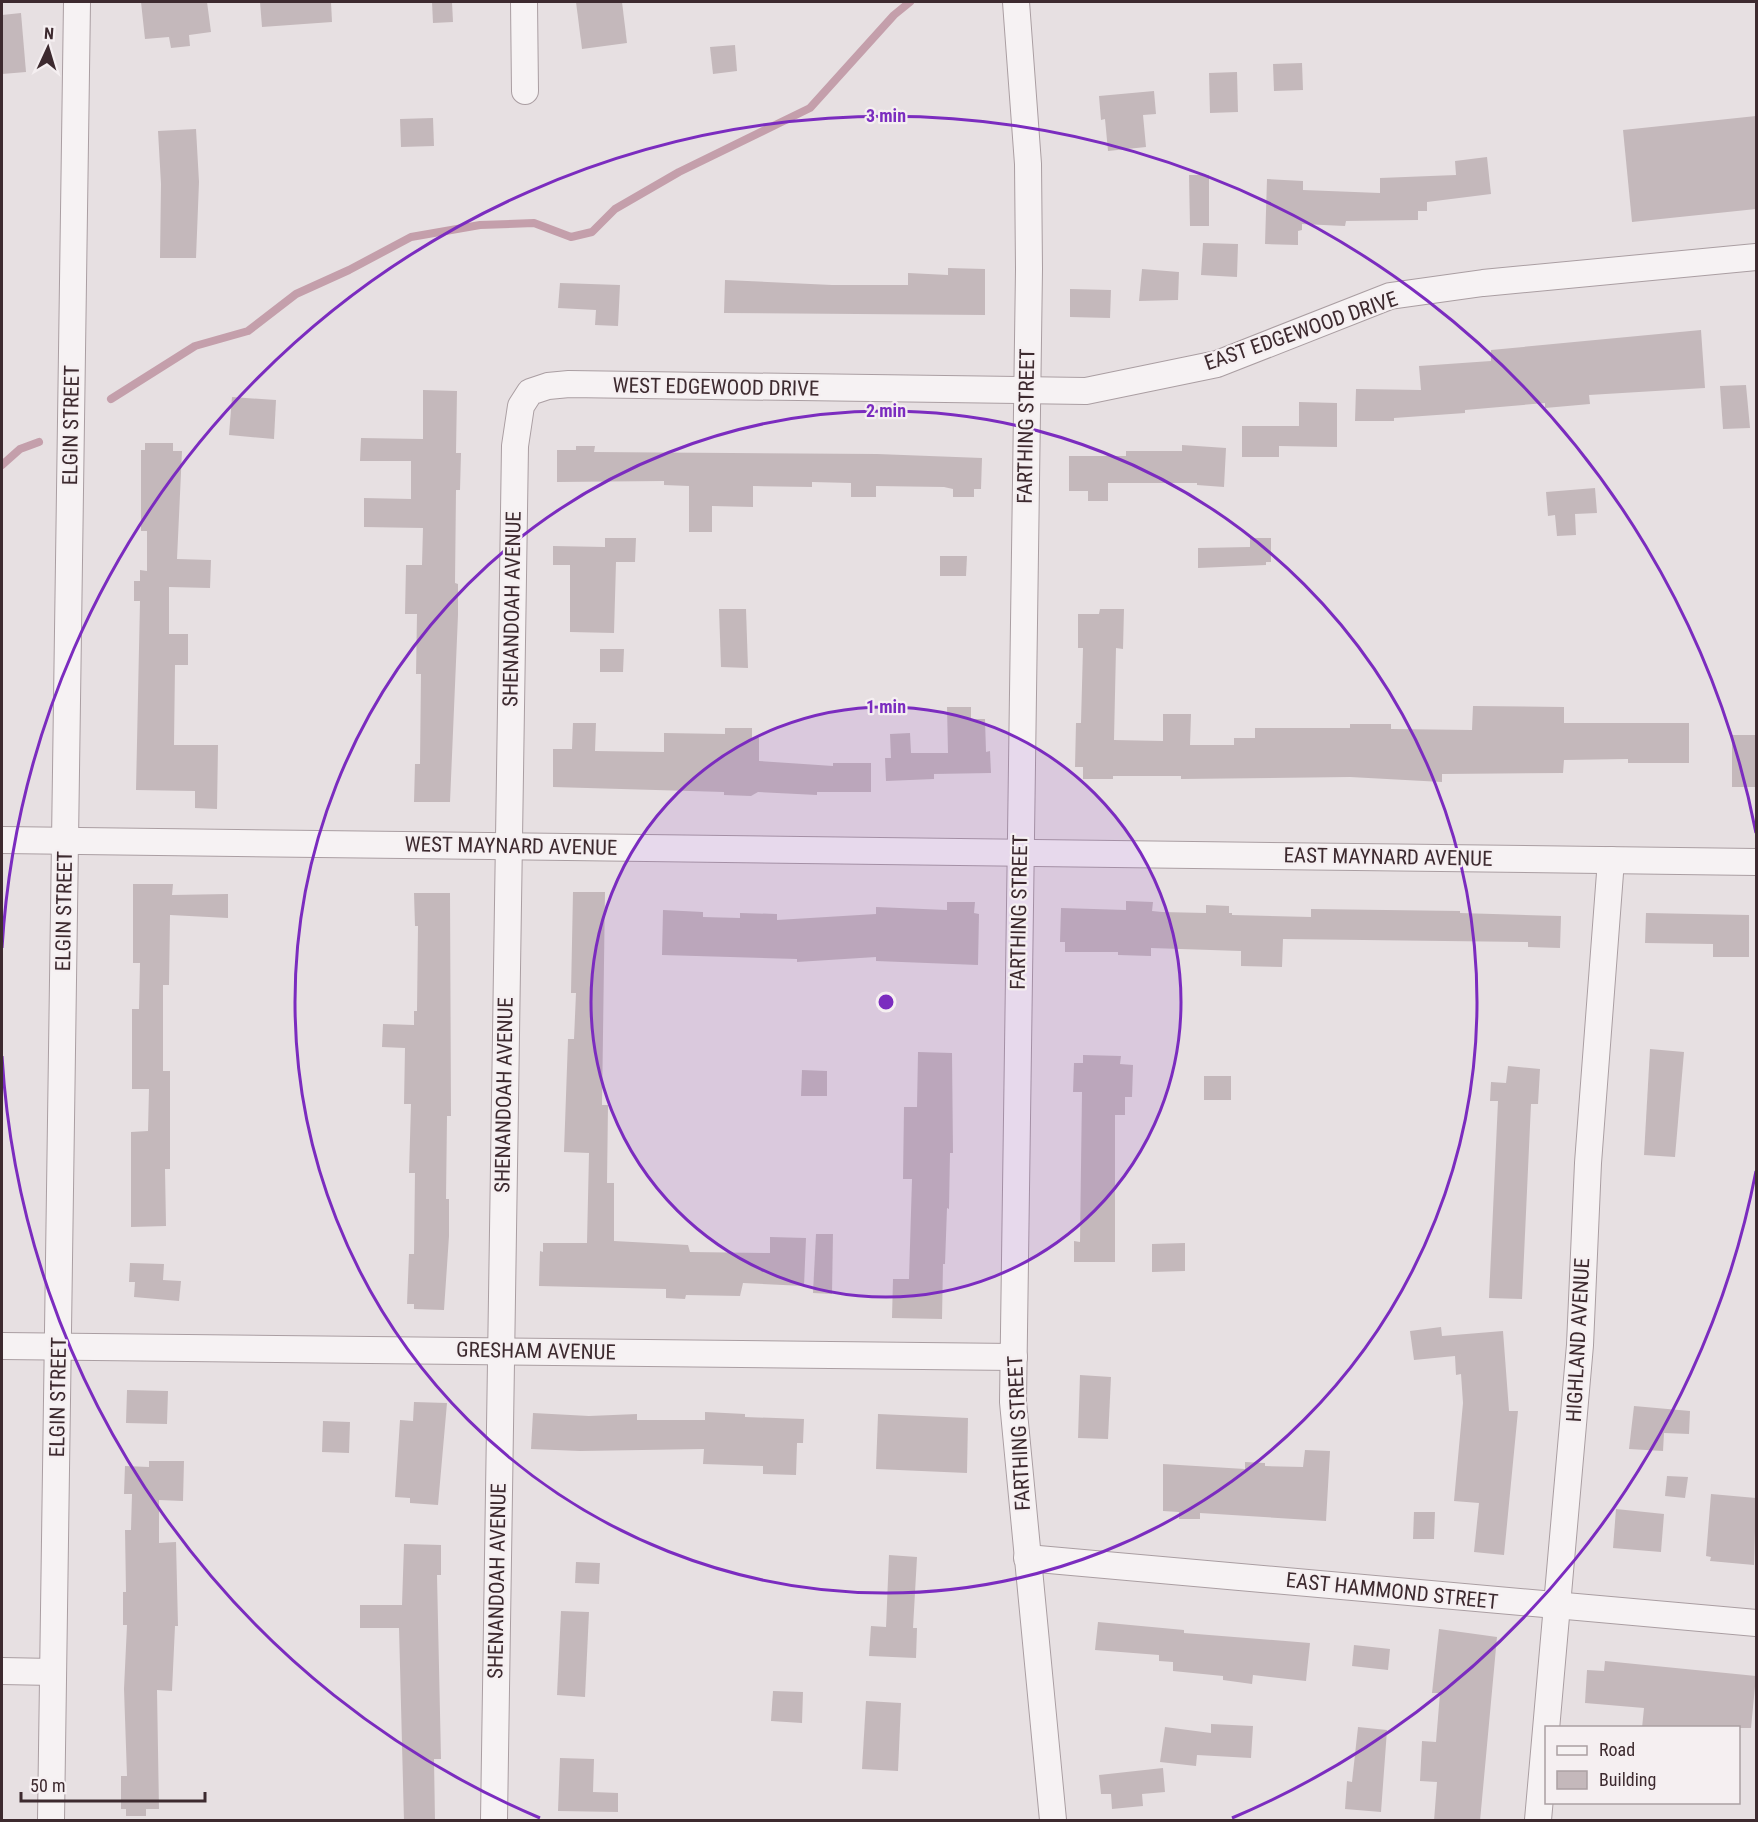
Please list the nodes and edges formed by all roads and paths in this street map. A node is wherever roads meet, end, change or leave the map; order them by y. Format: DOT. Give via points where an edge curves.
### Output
graph roads {
  1 [pos="77,2"];
  2 [pos="524,2"];
  3 [pos="1016,2"];
  4 [pos="525,91"];
  5 [pos="1756,257"];
  6 [pos="548,386"];
  7 [pos="1027,391"];
  8 [pos="2,840"];
  9 [pos="65,841"];
  10 [pos="507,846"];
  11 [pos="1020,851"];
  12 [pos="1611,860"];
  13 [pos="1756,862"];
  14 [pos="2,1346"];
  15 [pos="59,1346"];
  16 [pos="500,1350"];
  17 [pos="1014,1357"];
  18 [pos="1028,1558"];
  19 [pos="1558,1607"];
  20 [pos="1756,1623"];
  21 [pos="2,1671"];
  22 [pos="53,1672"];
  23 [pos="1547,1726"];
  24 [pos="1545,1746"];
  25 [pos="51,1821"];
  26 [pos="494,1821"];
  27 [pos="1053,1821"];
  28 [pos="1538,1821"];
  1 -- 9 [label="street, ELGIN STREET"];
  2 -- 4 [label="street"];
  3 -- 7 [label="street, FARTHING STREET" via="1028,164"];
  5 -- 7 [label="street, EAST EDGEWOOD DRIVE" via="1483,283 1390,296 1217,364 1086,391"];
  6 -- 7 [label="street, WEST EDGEWOOD DRIVE"];
  6 -- 10 [label="street, SHENANDOAH AVENUE" via="530,392 520,406 515,446"];
  7 -- 11 [label="street, FARTHING STREET"];
  8 -- 9 [label="street, WEST MAYNARD AVENUE"];
  9 -- 10 [label="street, WEST MAYNARD AVENUE"];
  9 -- 15 [label="street, ELGIN STREET"];
  10 -- 11 [label="street, WEST MAYNARD AVENUE"];
  10 -- 16 [label="street, SHENANDOAH AVENUE"];
  11 -- 12 [label="street, EAST MAYNARD AVENUE"];
  11 -- 17 [label="street, FARTHING STREET"];
  12 -- 13 [label="street, EAST MAYNARD AVENUE"];
  12 -- 19 [label="street, HIGHLAND AVENUE" via="1588,1163 1580,1345"];
  14 -- 15 [label="street, GRESHAM AVENUE"];
  15 -- 16 [label="street, GRESHAM AVENUE"];
  15 -- 22 [label="street, ELGIN STREET"];
  16 -- 17 [label="street, GRESHAM AVENUE"];
  16 -- 26 [label="street, SHENANDOAH AVENUE"];
  17 -- 18 [label="street, FARTHING STREET" via="1013,1402"];
  18 -- 19 [label="street, EAST HAMMOND STREET"];
  18 -- 27 [label="street, FARTHING STREET"];
  19 -- 20 [label="street, EAST HAMMOND STREET"];
  19 -- 23 [label="street, HIGHLAND AVENUE"];
  21 -- 22 [label="street"];
  22 -- 25 [label="street, ELGIN STREET"];
  24 -- 28 [label="street, HIGHLAND AVENUE"];
}
